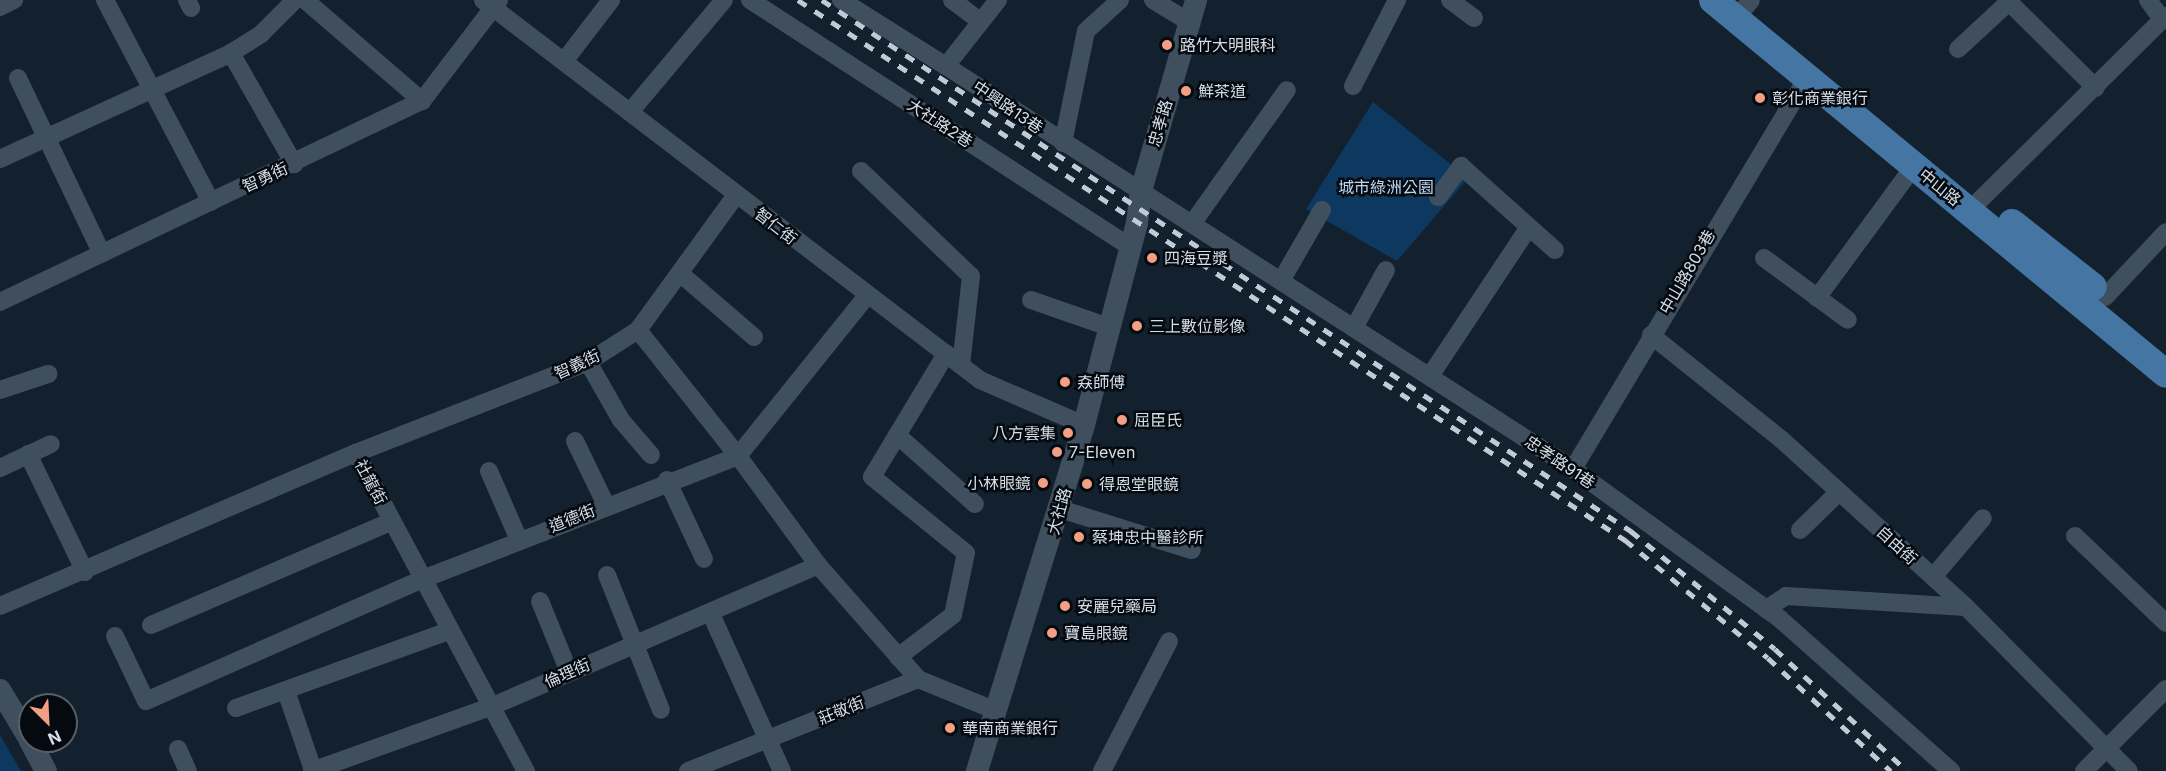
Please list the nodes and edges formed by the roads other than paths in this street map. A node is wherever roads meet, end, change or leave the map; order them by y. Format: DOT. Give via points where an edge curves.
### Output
graph roads {
  1 [pos="14,0"];
  2 [pos="105,0"];
  3 [pos="295,0"];
  4 [pos="305,0"];
  5 [pos="611,0"];
  6 [pos="724,0"];
  7 [pos="750,0"];
  8 [pos="841,0"];
  9 [pos="952,0"];
  10 [pos="998,0"];
  11 [pos="1120,0"];
  12 [pos="1153,0"];
  13 [pos="1196,0"];
  14 [pos="1397,0"];
  15 [pos="1450,0"];
  16 [pos="1713,0"];
  17 [pos="2148,0"];
  18 [pos="2010,1"];
  19 [pos="492,2"];
  20 [pos="1743,6"];
  21 [pos="0,7"];
  22 [pos="2164,17"];
  23 [pos="1474,18"];
  24 [pos="980,21"];
  25 [pos="1189,22"];
  26 [pos="1958,49"];
  27 [pos="231,53"];
  28 [pos="565,60"];
  29 [pos="946,66"];
  30 [pos="18,78"];
  31 [pos="1807,78"];
  32 [pos="1353,86"];
  33 [pos="2096,88"];
  34 [pos="151,90"];
  35 [pos="1287,90"];
  36 [pos="422,101"];
  37 [pos="630,112"];
  38 [pos="44,139"];
  39 [pos="1062,143"];
  40 [pos="0,159"];
  41 [pos="294,164"];
  42 [pos="1914,166"];
  43 [pos="861,171"];
  44 [pos="1141,191"];
  45 [pos="736,195"];
  46 [pos="1438,197"];
  47 [pos="1980,200"];
  48 [pos="211,202"];
  49 [pos="1322,210"];
  50 [pos="1192,224"];
  51 [pos="1527,230"];
  52 [pos="2166,232"];
  53 [pos="1130,247"];
  54 [pos="1554,250"];
  55 [pos="101,252"];
  56 [pos="1764,258"];
  57 [pos="1386,270"];
  58 [pos="682,274"];
  59 [pos="1281,281"];
  60 [pos="866,297"];
  61 [pos="2105,297"];
  62 [pos="1817,298"];
  63 [pos="1031,300"];
  64 [pos="0,302"];
  65 [pos="1848,320"];
  66 [pos="1109,327"];
  67 [pos="1354,328"];
  68 [pos="639,330"];
  69 [pos="1651,335"];
  70 [pos="754,338"];
  71 [pos="2166,348"];
  72 [pos="946,354"];
  73 [pos="588,362"];
  74 [pos="961,365"];
  75 [pos="48,374"];
  76 [pos="2166,374"];
  77 [pos="1430,376"];
  78 [pos="0,390"];
  79 [pos="1084,425"];
  80 [pos="897,435"];
  81 [pos="576,441"];
  82 [pos="51,444"];
  83 [pos="356,453"];
  84 [pos="28,454"];
  85 [pos="651,456"];
  86 [pos="738,456"];
  87 [pos="0,468"];
  88 [pos="1573,469"];
  89 [pos="489,471"];
  90 [pos="667,480"];
  91 [pos="1839,492"];
  92 [pos="975,504"];
  93 [pos="606,505"];
  94 [pos="1060,509"];
  95 [pos="1983,518"];
  96 [pos="392,521"];
  97 [pos="1800,530"];
  98 [pos="2075,536"];
  99 [pos="519,540"];
  100 [pos="1192,550"];
  101 [pos="704,559"];
  102 [pos="818,565"];
  103 [pos="85,572"];
  104 [pos="608,575"];
  105 [pos="1933,577"];
  106 [pos="423,579"];
  107 [pos="540,601"];
  108 [pos="0,606"];
  109 [pos="1966,607"];
  110 [pos="1766,609"];
  111 [pos="711,614"];
  112 [pos="2166,623"];
  113 [pos="151,625"];
  114 [pos="449,631"];
  115 [pos="115,636"];
  116 [pos="1170,641"];
  117 [pos="635,644"];
  118 [pos="898,657"];
  119 [pos="569,672"];
  120 [pos="918,679"];
  121 [pos="2166,689"];
  122 [pos="0,690"];
  123 [pos="286,692"];
  124 [pos="495,705"];
  125 [pos="236,708"];
  126 [pos="660,710"];
  127 [pos="994,710"];
  128 [pos="18,721"];
  129 [pos="769,739"];
  130 [pos="2107,747"];
  131 [pos="178,749"];
  132 [pos="36,753"];
  133 [pos="46,771"];
  134 [pos="188,771"];
  135 [pos="313,771"];
  136 [pos="526,771"];
  137 [pos="688,771"];
  138 [pos="782,771"];
  139 [pos="977,771"];
  140 [pos="1102,771"];
  141 [pos="1951,771"];
  142 [pos="2084,771"];
  143 [pos="2129,771"];
  1 -- 21 [label="street"];
  2 -- 34 [label="street"];
  3 -- 27 [label="street" via="261,34"];
  4 -- 36 [label="street"];
  5 -- 28 [label="street"];
  6 -- 37 [label="street"];
  7 -- 53 [label="street, 大社路2巷"];
  8 -- 29 [label="street, 中興路13巷"];
  9 -- 24 [label="street"];
  10 -- 24 [label="street"];
  11 -- 39 [label="street" via="1086,31"];
  12 -- 25 [label="street"];
  13 -- 25 [label="street, 忠孝路"];
  14 -- 32 [label="street"];
  15 -- 23 [label="street"];
  16 -- 20 [label="main road, 中山路"];
  17 -- 22 [label="street"];
  18 -- 26 [label="street"];
  18 -- 33 [label="street"];
  19 -- 28 [label="street, 智仁街"];
  19 -- 36 [label="street, 智勇街"];
  20 -- 31 [label="main road, 中山路"];
  20 -- 47 [label="main road, 中山路"];
  22 -- 33 [label="street"];
  24 -- 29 [label="street"];
  25 -- 44 [label="street, 忠孝路"];
  27 -- 34 [label="street"];
  27 -- 41 [label="street"];
  28 -- 37 [label="street, 智仁街"];
  29 -- 39 [label="street, 中興路13巷"];
  30 -- 38 [label="street"];
  31 -- 42 [label="main road, 中山路"];
  31 -- 69 [label="street, 中山路803巷"];
  33 -- 47 [label="street"];
  34 -- 38 [label="street"];
  34 -- 48 [label="street"];
  35 -- 50 [label="street"];
  36 -- 41 [label="street, 智勇街"];
  37 -- 45 [label="street, 智仁街"];
  38 -- 40 [label="street"];
  38 -- 55 [label="street"];
  39 -- 44 [label="street, 中興路13巷"];
  41 -- 48 [label="street, 智勇街"];
  42 -- 62 [label="street"];
  42 -- 76 [label="main road, 中山路"];
  43 -- 74 [label="street" via="971,276"];
  44 -- 50 [label="street, 忠孝路91巷"];
  44 -- 53 [label="street, 忠孝路"];
  45 -- 58 [label="street, 智義街"];
  45 -- 60 [label="street, 智仁街"];
  46 -- 51 [label="street" via="1461,166"];
  47 -- 61 [label="main road, 中山路"];
  48 -- 55 [label="street, 智勇街"];
  49 -- 59 [label="street"];
  50 -- 59 [label="street, 忠孝路91巷"];
  51 -- 54 [label="street"];
  51 -- 77 [label="street"];
  52 -- 61 [label="street"];
  53 -- 66 [label="street, 大社路"];
  55 -- 64 [label="street, 智勇街"];
  56 -- 62 [label="street"];
  57 -- 67 [label="street"];
  58 -- 68 [label="street, 智義街"];
  58 -- 70 [label="street"];
  59 -- 67 [label="street, 忠孝路91巷"];
  60 -- 72 [label="street, 智仁街"];
  60 -- 86 [label="street"];
  61 -- 71 [label="main road, 中山路"];
  62 -- 65 [label="street"];
  63 -- 66 [label="street"];
  66 -- 79 [label="street, 大社路"];
  67 -- 77 [label="street, 忠孝路91巷"];
  68 -- 73 [label="street, 智義街"];
  68 -- 86 [label="street"];
  69 -- 88 [label="street, 中山路803巷"];
  69 -- 91 [label="street, 自由街"];
  72 -- 74 [label="street, 智仁街"];
  72 -- 80 [label="street"];
  73 -- 83 [label="street, 智義街"];
  73 -- 85 [label="street" via="621,420"];
  74 -- 79 [label="street, 智仁街" via="1019,401"];
  75 -- 78 [label="street"];
  77 -- 88 [label="street, 忠孝路91巷"];
  79 -- 94 [label="street, 大社路"];
  80 -- 92 [label="street"];
  80 -- 118 [label="street" via="872,477 966,553 953,615"];
  81 -- 93 [label="street"];
  82 -- 84 [label="street"];
  83 -- 96 [label="street, 社龍街"];
  83 -- 103 [label="street, 社龍街" via="251,495"];
  84 -- 87 [label="street"];
  84 -- 103 [label="street"];
  86 -- 90 [label="street, 道德街"];
  86 -- 102 [label="street"];
  88 -- 110 [label="street, 忠孝路91巷"];
  89 -- 99 [label="street"];
  90 -- 93 [label="street, 道德街"];
  90 -- 101 [label="street"];
  91 -- 97 [label="street"];
  91 -- 105 [label="street, 自由街"];
  93 -- 99 [label="street, 道德街"];
  94 -- 100 [label="street"];
  94 -- 127 [label="street, 大社路"];
  95 -- 105 [label="street"];
  96 -- 106 [label="street, 社龍街"];
  96 -- 113 [label="street"];
  98 -- 112 [label="street"];
  99 -- 106 [label="street, 道德街"];
  102 -- 111 [label="street, 倫理街"];
  102 -- 118 [label="street"];
  103 -- 108 [label="street, 社龍街"];
  104 -- 117 [label="street"];
  105 -- 109 [label="street, 自由街"];
  106 -- 114 [label="street, 社龍街"];
  106 -- 115 [label="street, 道德街" via="146,701"];
  107 -- 119 [label="street"];
  109 -- 110 [label="street" via="1786,596"];
  109 -- 130 [label="street, 自由街"];
  110 -- 141 [label="street, 忠孝路91巷"];
  111 -- 117 [label="street, 倫理街"];
  111 -- 129 [label="street"];
  114 -- 123 [label="street"];
  114 -- 124 [label="street, 社龍街"];
  116 -- 140 [label="street"];
  117 -- 119 [label="street, 倫理街"];
  117 -- 126 [label="street"];
  118 -- 120 [label="street"];
  119 -- 124 [label="street, 倫理街"];
  120 -- 127 [label="street"];
  120 -- 129 [label="street, 莊敬街"];
  121 -- 130 [label="street"];
  122 -- 128 [label="street"];
  123 -- 125 [label="street"];
  123 -- 135 [label="street"];
  124 -- 135 [label="street, 倫理街"];
  124 -- 136 [label="street, 社龍街"];
  127 -- 139 [label="street, 大社路"];
  129 -- 137 [label="street, 莊敬街"];
  129 -- 138 [label="street"];
  130 -- 142 [label="street"];
  130 -- 143 [label="street, 自由街"];
  131 -- 134 [label="street"];
  132 -- 133 [label="street"];
}
